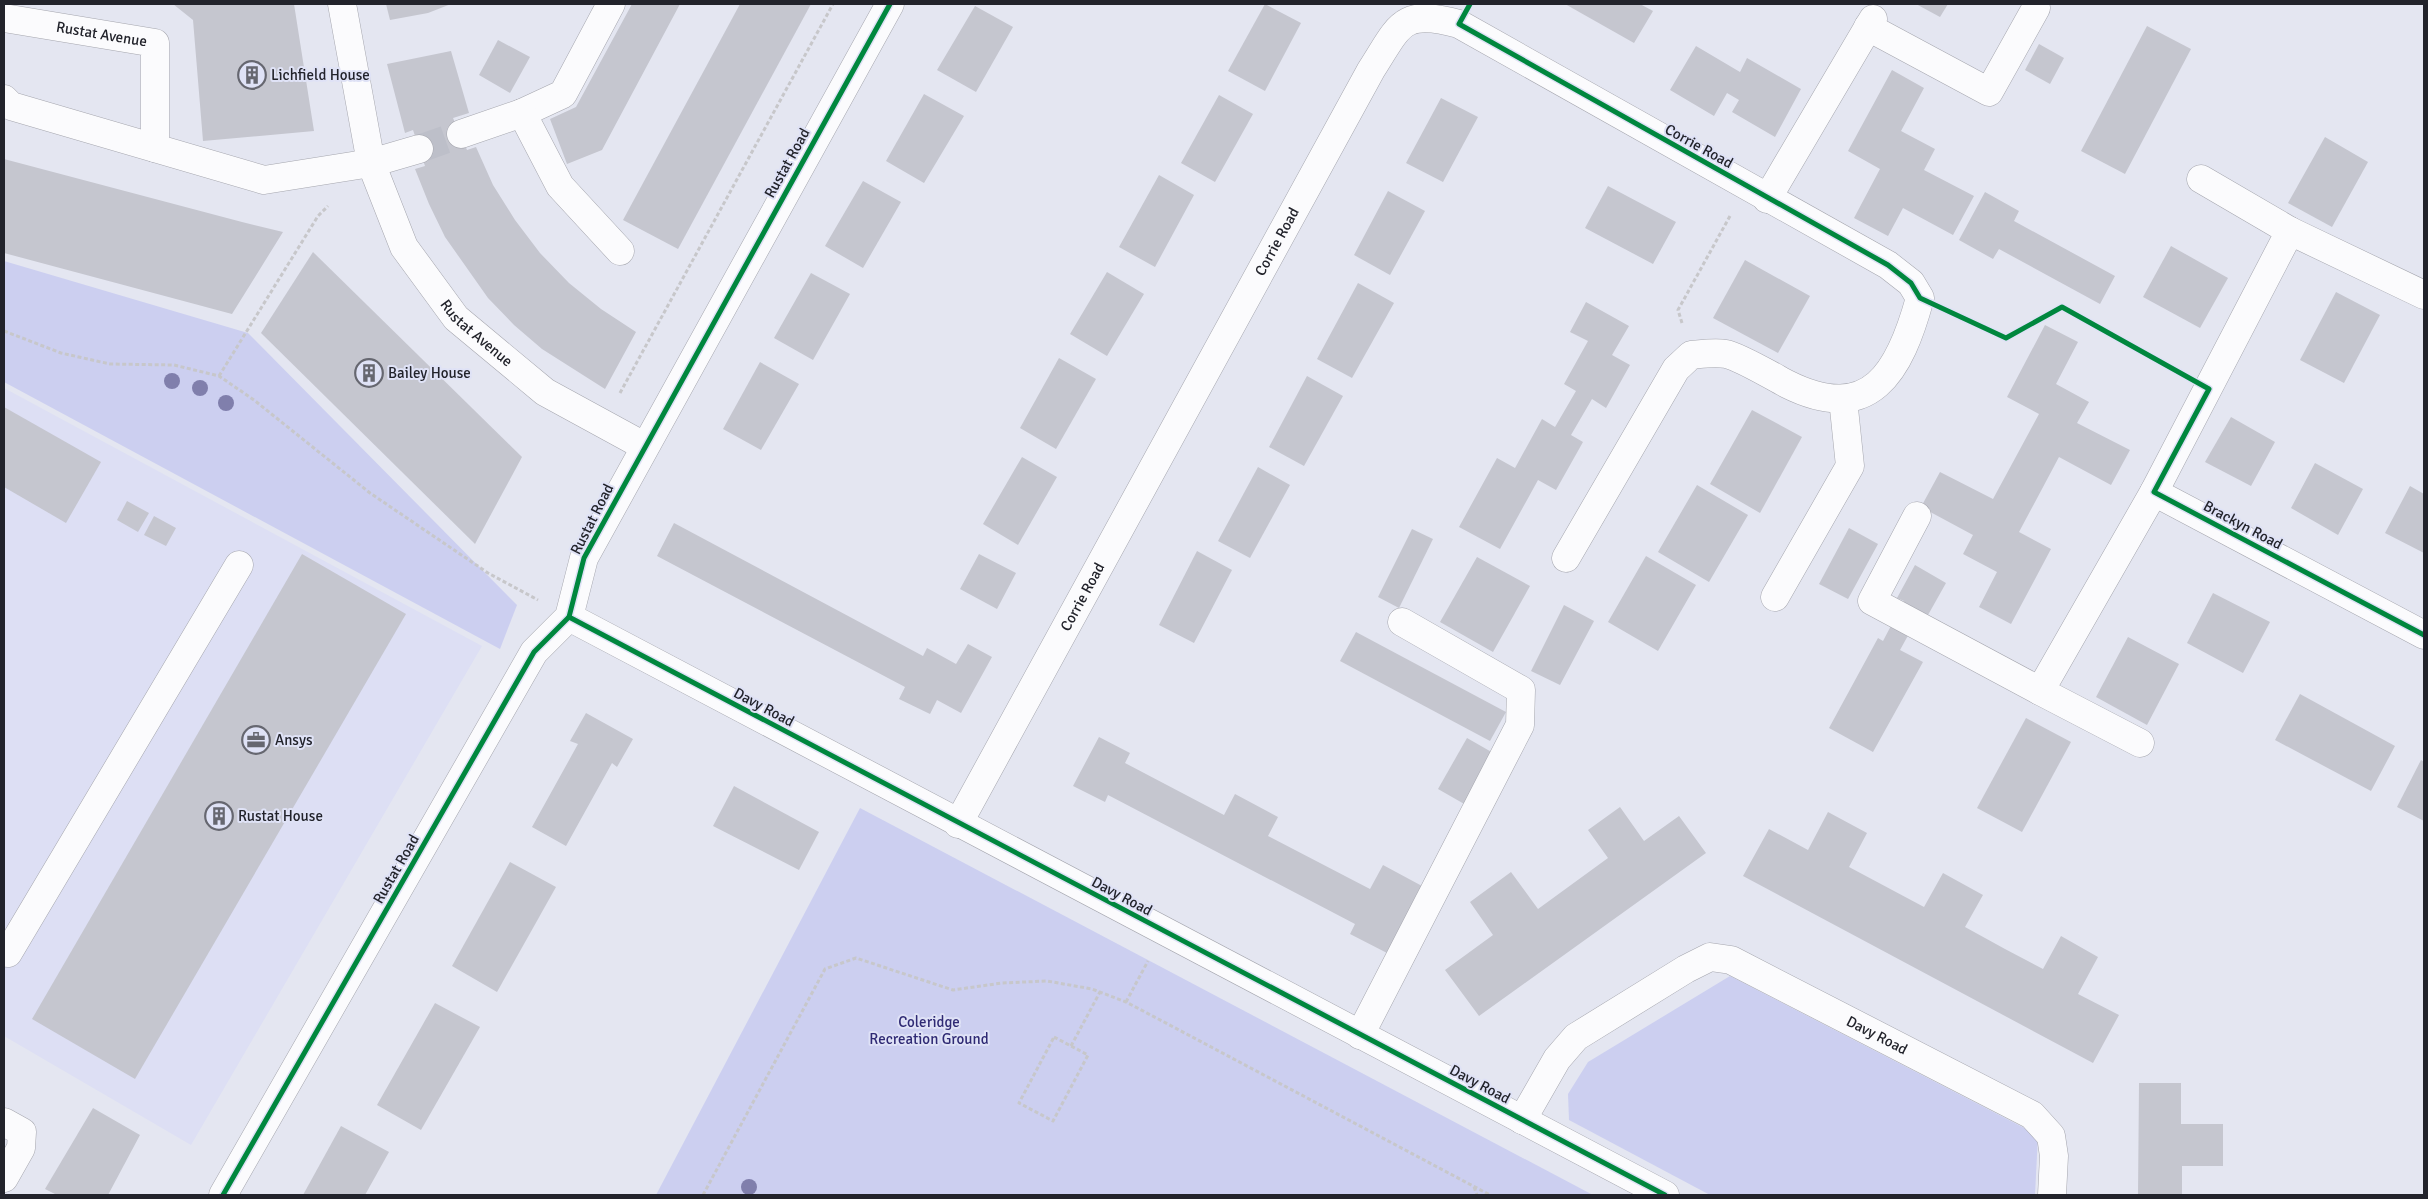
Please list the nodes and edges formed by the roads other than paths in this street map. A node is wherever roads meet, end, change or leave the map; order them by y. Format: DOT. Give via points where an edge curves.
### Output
graph roads {
  1 [pos="342,4"];
  2 [pos="611,4"];
  3 [pos="890,4"];
  4 [pos="2036,8"];
  5 [pos="4,18"];
  6 [pos="4,99"];
  7 [pos="522,113"];
  8 [pos="461,134"];
  9 [pos="156,148"];
  10 [pos="419,149"];
  11 [pos="371,163"];
  12 [pos="2201,179"];
  13 [pos="1757,192"];
  14 [pos="2290,231"];
  15 [pos="620,250"];
  16 [pos="2424,295"];
  17 [pos="1843,399"];
  18 [pos="644,446"];
  19 [pos="2154,492"];
  20 [pos="1917,516"];
  21 [pos="1566,558"];
  22 [pos="239,565"];
  23 [pos="1775,597"];
  24 [pos="568,617"];
  25 [pos="1402,622"];
  26 [pos="2424,635"];
  27 [pos="2040,690"];
  28 [pos="2140,743"];
  29 [pos="958,824"];
  30 [pos="4,951"];
  31 [pos="1360,1035"];
  32 [pos="1522,1120"];
  33 [pos="4,1122"];
  34 [pos="4,1178"];
  35 [pos="223,1195"];
  36 [pos="1665,1195"];
  37 [pos="2052,1195"];
  1 -- 11 [label="street, Rustat Avenue"];
  2 -- 7 [label="street" via="563,94"];
  3 -- 18 [label="street, Rustat Road"];
  4 -- 13 [label="street" via="1989,92 1870,23"];
  5 -- 9 [label="street, Rustat Avenue" via="155,43"];
  6 -- 9 [label="street" via="11,106"];
  7 -- 8 [label="street"];
  7 -- 15 [label="street" via="560,186"];
  9 -- 11 [label="street" via="264,180"];
  10 -- 11 [label="street"];
  11 -- 18 [label="street, Rustat Avenue" via="404,246 456,318 545,392"];
  12 -- 14 [label="street"];
  13 -- 17 [label="street, Corrie Road" via="1888,265 1912,282 1920,298 1899,355 1880,384 1858,397"];
  13 -- 29 [label="street, Corrie Road" via="1459,24 1415,17 1397,30 1371,70"];
  14 -- 16 [label="street"];
  14 -- 19 [label="street"];
  17 -- 21 [label="street" via="1833,400 1805,393 1726,354 1691,355 1676,368"];
  17 -- 23 [label="street" via="1850,466"];
  18 -- 24 [label="street, Rustat Road" via="584,558"];
  19 -- 26 [label="street, Brackyn Road"];
  19 -- 27 [label="street"];
  20 -- 27 [label="street" via="1872,600"];
  22 -- 30 [label="street" via="8,953"];
  24 -- 29 [label="street, Davy Road"];
  24 -- 35 [label="street, Rustat Road" via="534,652"];
  25 -- 31 [label="street" via="1521,690 1520,725"];
  27 -- 28 [label="street"];
  29 -- 31 [label="street, Davy Road"];
  31 -- 32 [label="street, Davy Road"];
  32 -- 36 [label="street, Davy Road"];
  32 -- 37 [label="street, Davy Road" via="1557,1059 1576,1037 1686,968 1710,957 1731,960 2032,1115 2051,1136 2054,1156"];
  33 -- 34 [label="street" via="22,1132 22,1148"];
}
